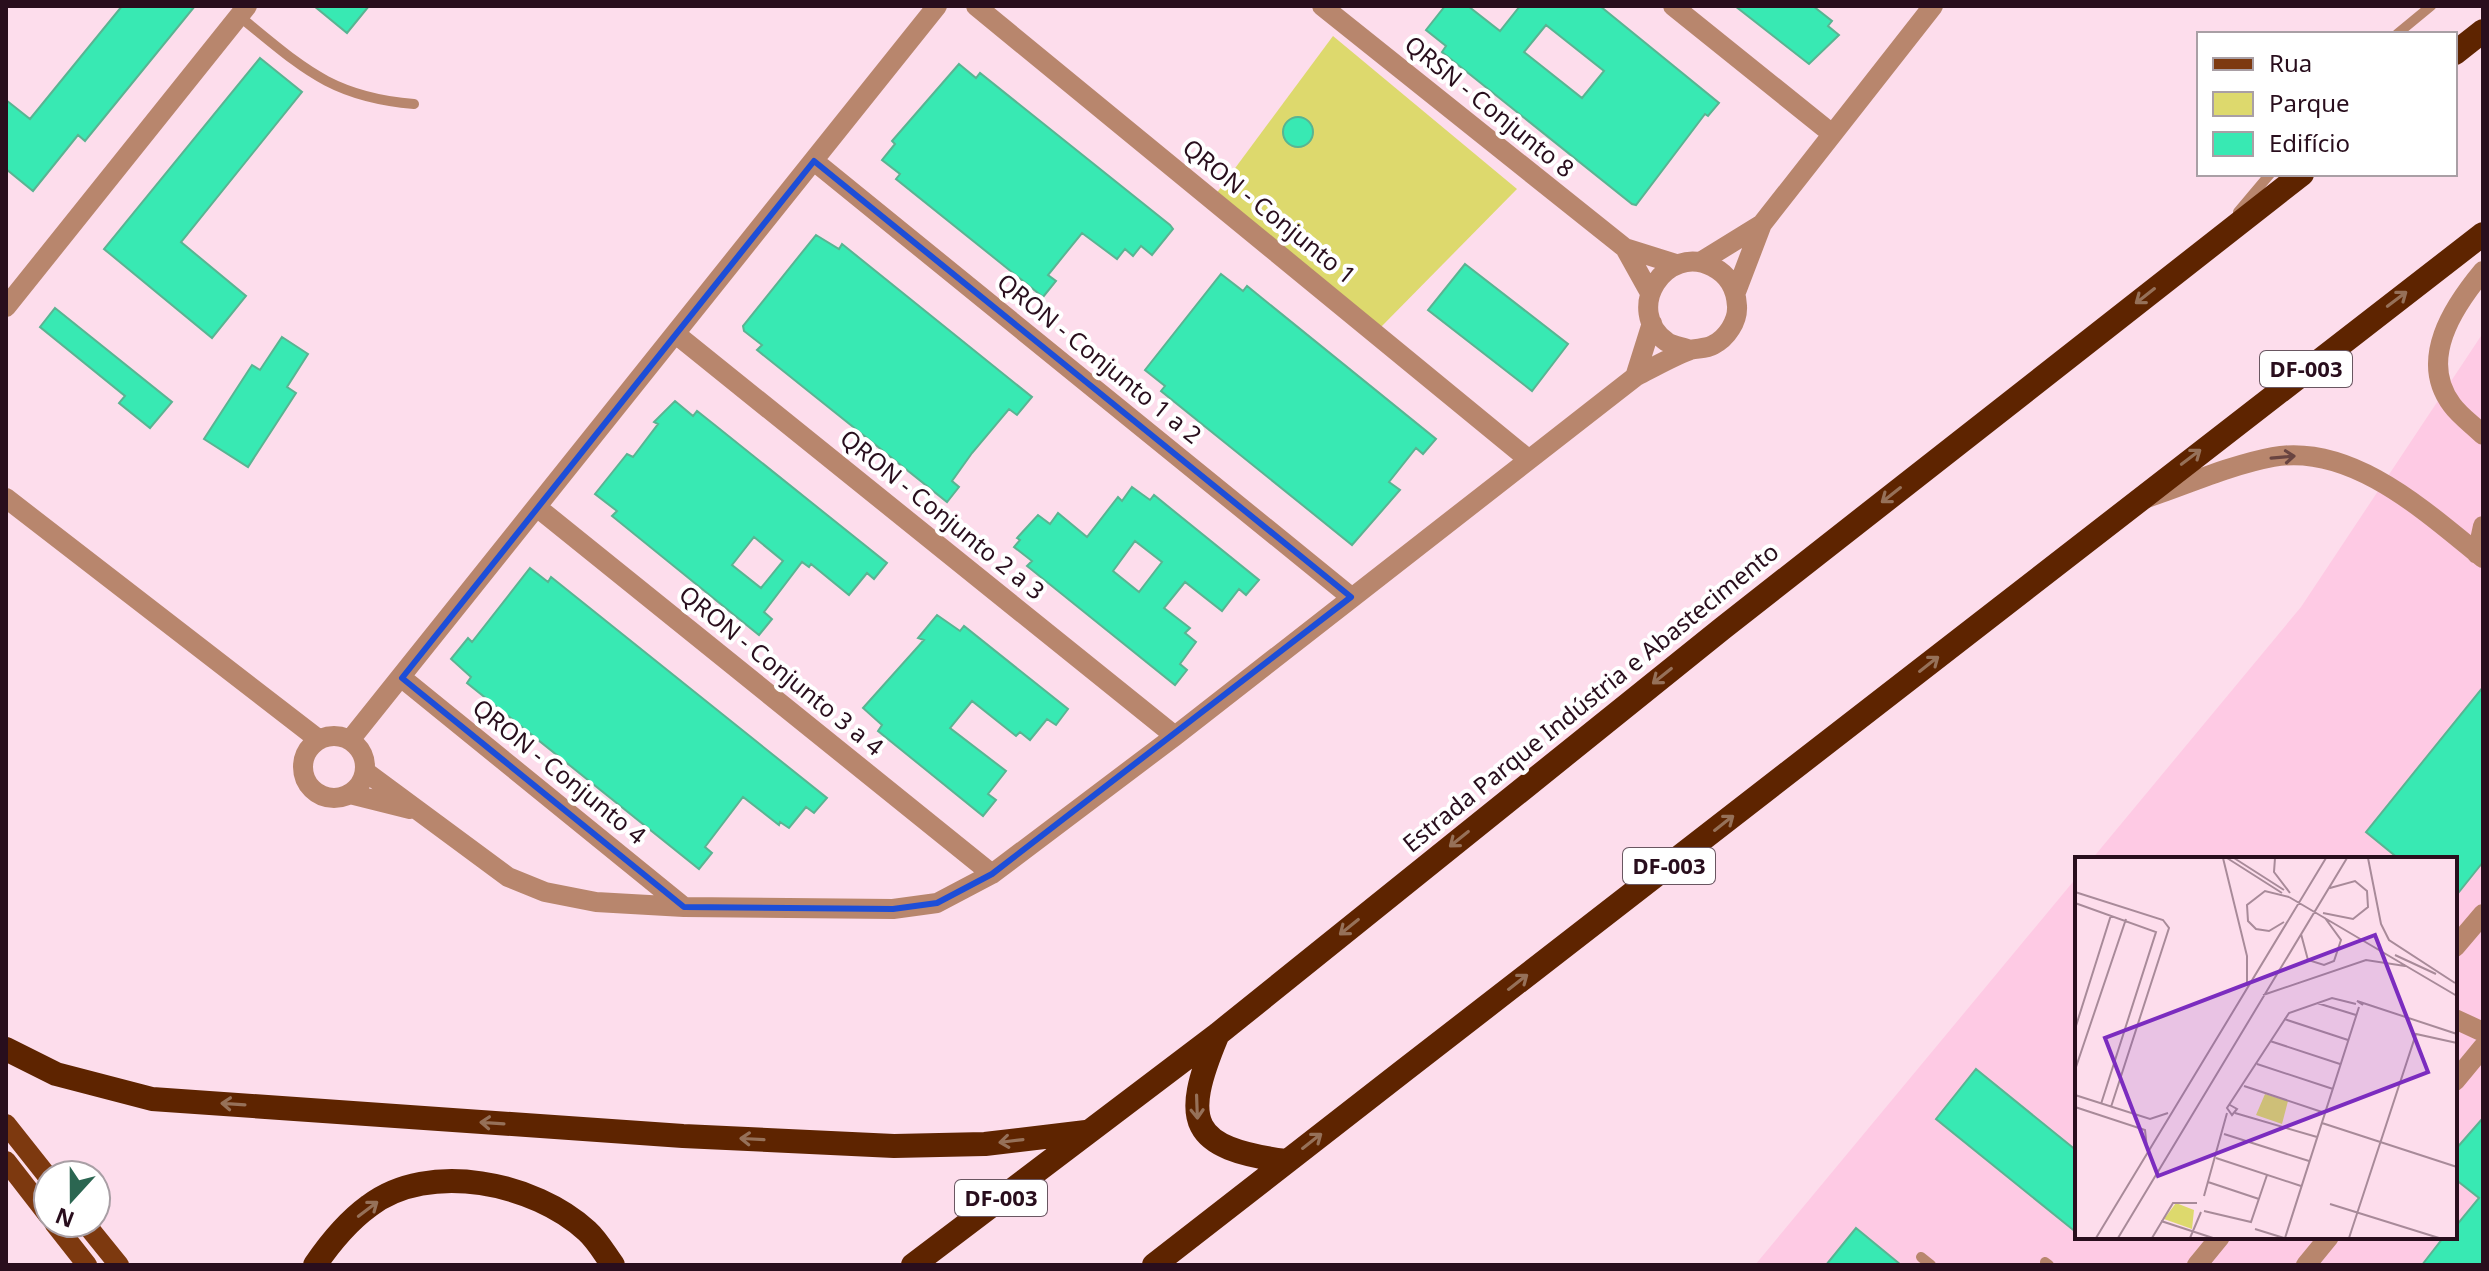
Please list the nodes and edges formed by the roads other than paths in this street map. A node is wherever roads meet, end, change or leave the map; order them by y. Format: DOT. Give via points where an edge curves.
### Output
graph roads {
  1 [pos="937,6"];
  2 [pos="976,6"];
  3 [pos="1322,6"];
  4 [pos="1673,6"];
  5 [pos="1933,6"];
  6 [pos="2431,6"];
  7 [pos="243,11"];
  8 [pos="2483,31"];
  9 [pos="2399,32"];
  10 [pos="2457,51"];
  11 [pos="414,104"];
  12 [pos="1831,133"];
  13 [pos="814,161"];
  14 [pos="2268,176"];
  15 [pos="2299,176"];
  16 [pos="1762,224"];
  17 [pos="2483,234"];
  18 [pos="1625,248"];
  19 [pos="2207,249"];
  20 [pos="1702,261"];
  21 [pos="1676,264"];
  22 [pos="2483,271"];
  23 [pos="1736,292"];
  24 [pos="1650,293"];
  25 [pos="6,307"];
  26 [pos="1652,323"];
  27 [pos="677,335"];
  28 [pos="1690,350"];
  29 [pos="1635,377"];
  30 [pos="2483,435"];
  31 [pos="1528,459"];
  32 [pos="6,498"];
  33 [pos="2129,504"];
  34 [pos="538,508"];
  35 [pos="2483,526"];
  36 [pos="2480,556"];
  37 [pos="1351,597"];
  38 [pos="402,678"];
  39 [pos="1175,736"];
  40 [pos="318,739"];
  41 [pos="350,740"];
  42 [pos="366,772"];
  43 [pos="350,794"];
  44 [pos="418,811"];
  45 [pos="992,874"];
  46 [pos="684,907"];
  47 [pos="2483,914"];
  48 [pos="2457,945"];
  49 [pos="2457,1020"];
  50 [pos="2483,1032"];
  51 [pos="1218,1034"];
  52 [pos="2483,1047"];
  53 [pos="6,1049"];
  54 [pos="2458,1070"];
  55 [pos="6,1124"];
  56 [pos="1089,1132"];
  57 [pos="34,1159"];
  58 [pos="6,1161"];
  59 [pos="1286,1161"];
  60 [pos="32,1194"];
  61 [pos="1207,1224"];
  62 [pos="67,1239"];
  63 [pos="98,1239"];
  64 [pos="2218,1239"];
  65 [pos="2327,1239"];
  66 [pos="1921,1257"];
  67 [pos="87,1265"];
  68 [pos="119,1265"];
  69 [pos="315,1265"];
  70 [pos="613,1265"];
  71 [pos="913,1265"];
  72 [pos="1154,1265"];
  73 [pos="1183,1265"];
  74 [pos="1931,1265"];
  75 [pos="2197,1265"];
  76 [pos="2306,1265"];
  1 -- 13 [label="street"];
  2 -- 31 [label="street, QRON - Conjunto 1"];
  3 -- 18 [label="street, QRSN - Conjunto 8"];
  4 -- 12 [label="street"];
  5 -- 12 [label="street"];
  6 -- 9 [label="lane"];
  7 -- 11 [label="lane" via="293,60 336,88 373,101"];
  7 -- 25 [label="street"];
  8 -- 10 [label="highway"];
  12 -- 16 [label="street"];
  13 -- 27 [label="street"];
  13 -- 37 [label="street, QRON - Conjunto 1 a 2"];
  14 -- 19 [label="lane"];
  15 -- 19 [label="highway, Estrada Parque Indústria e Abastecimento / DF-003"];
  16 -- 20 [label="street"];
  16 -- 23 [label="street"];
  33 -- 17 [label="highway, DF-003, one-way"];
  18 -- 21 [label="street, QRSN - Conjunto 8"];
  18 -- 24 [label="street, QRSN - Conjunto 8"];
  19 -- 51 [label="highway, Estrada Parque Indústria e Abastecimento / DF-003, one-way" via="1735,618"];
  20 -- 21 [label="street"];
  20 -- 23 [label="street" via="1724,272"];
  21 -- 24 [label="street" via="1659,275"];
  22 -- 30 [label="street" via="2444,332 2436,358 2451,404"];
  23 -- 28 [label="street" via="1738,314 1729,333 1712,346"];
  24 -- 26 [label="street"];
  26 -- 28 [label="street" via="1667,342"];
  26 -- 29 [label="street"];
  27 -- 34 [label="street"];
  27 -- 39 [label="street, QRON - Conjunto 2 a 3"];
  28 -- 29 [label="street"];
  29 -- 31 [label="street"];
  31 -- 37 [label="street"];
  32 -- 40 [label="street"];
  33 -- 36 [label="street, one-way" via="2273,457 2327,458 2380,480"];
  59 -- 33 [label="highway, DF-003, one-way"];
  34 -- 38 [label="street"];
  34 -- 45 [label="street, QRON - Conjunto 3 a 4"];
  35 -- 36 [label="street"];
  37 -- 39 [label="street"];
  38 -- 41 [label="street"];
  38 -- 46 [label="street, QRON - Conjunto 4"];
  39 -- 45 [label="street"];
  40 -- 41 [label="street" via="334,735"];
  40 -- 43 [label="street" via="303,761 311,788 322,796"];
  41 -- 42 [label="street" via="360,748"];
  42 -- 43 [label="street"];
  42 -- 44 [label="street"];
  43 -- 44 [label="street"];
  44 -- 46 [label="street" via="508,877 545,892 596,902"];
  45 -- 46 [label="street" via="937,903 893,909"];
  47 -- 48 [label="street"];
  49 -- 50 [label="street"];
  51 -- 56 [label="highway, Estrada Parque Indústria e Abastecimento / DF-003"];
  51 -- 59 [label="highway, one-way" via="1199,1079 1195,1118 1221,1144"];
  52 -- 54 [label="street"];
  56 -- 53 [label="highway, one-way" via="985,1144 894,1146 152,1099 56,1074"];
  55 -- 57 [label="main road"];
  56 -- 71 [label="highway, Estrada Parque Indústria e Abastecimento / DF-003"];
  58 -- 60 [label="main road"];
  59 -- 61 [label="highway, DF-003"];
  61 -- 72 [label="highway, DF-003"];
  61 -- 73 [label="highway"];
  62 -- 67 [label="main road"];
  63 -- 68 [label="main road"];
  64 -- 75 [label="street"];
  65 -- 76 [label="street"];
  66 -- 74 [label="lane"];
  69 -- 70 [label="highway, one-way" via="371,1204 408,1188 451,1182 504,1186 550,1205 588,1231"];
}
